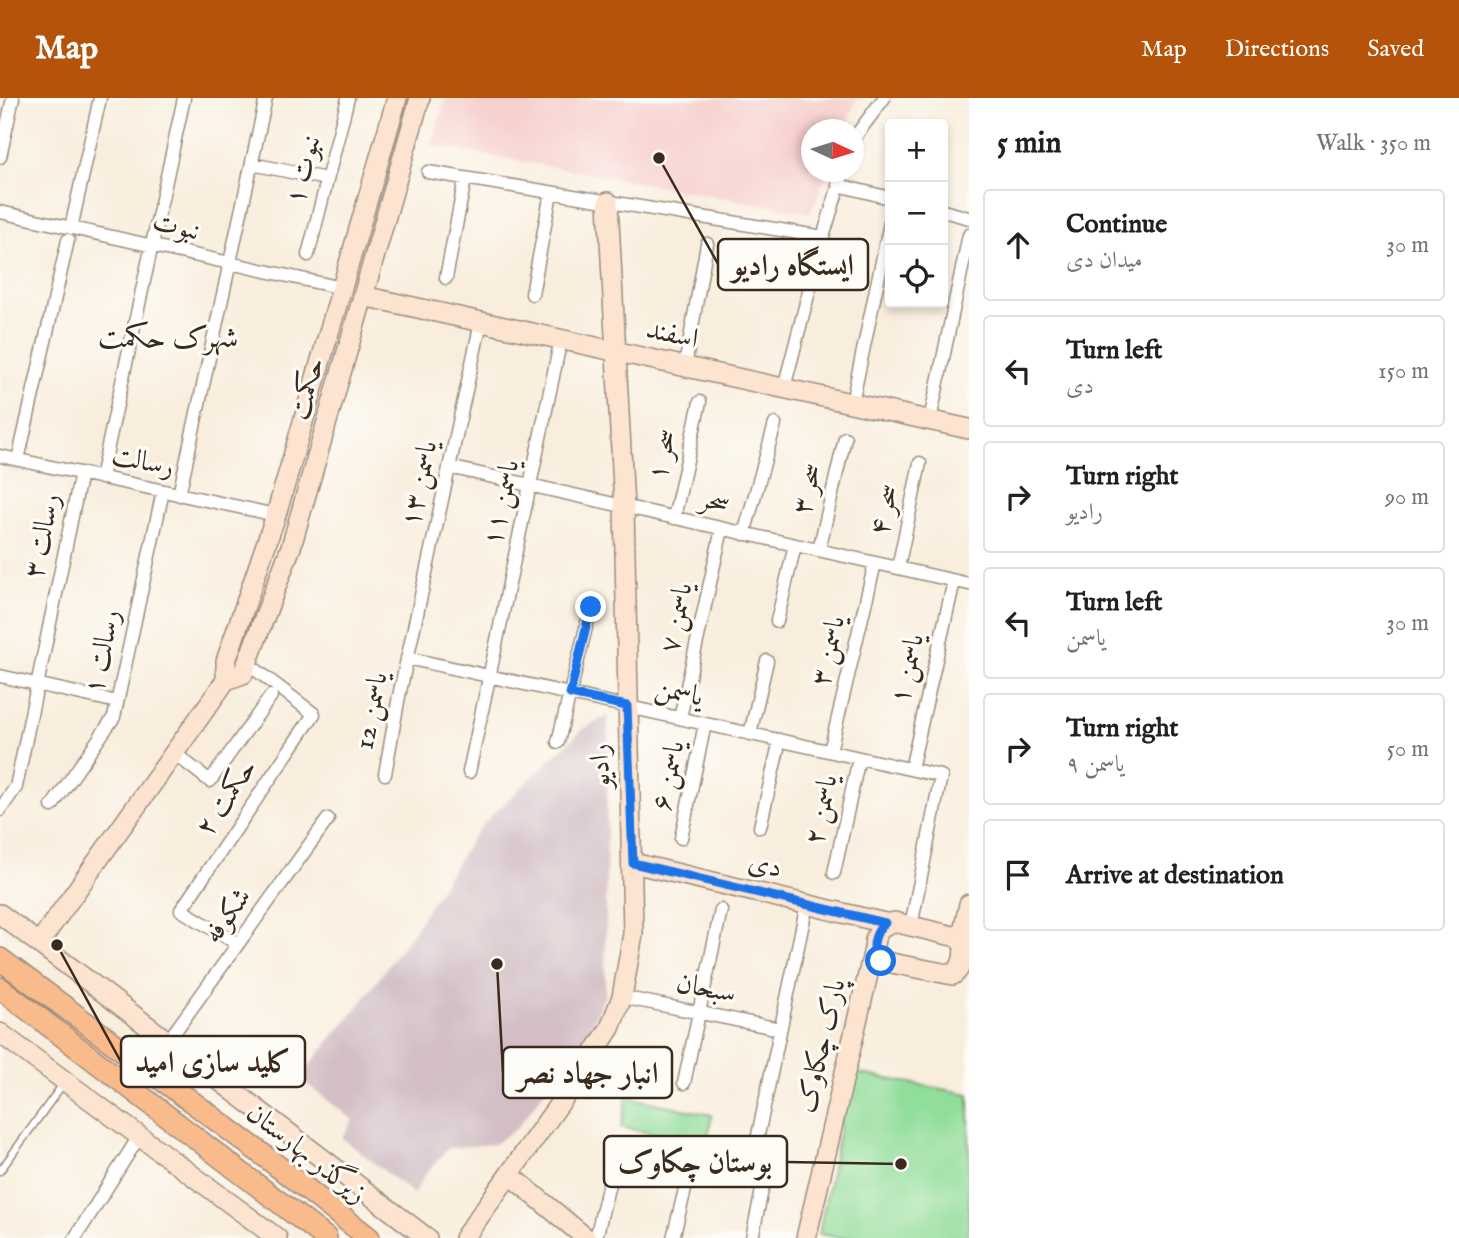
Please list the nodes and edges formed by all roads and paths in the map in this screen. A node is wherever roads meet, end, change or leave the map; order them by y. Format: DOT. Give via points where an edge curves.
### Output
graph roads {
  1 [pos="13,98"];
  2 [pos="100,98"];
  3 [pos="184,98"];
  4 [pos="348,98"];
  5 [pos="397,98"];
  6 [pos="420,98"];
  7 [pos="884,98"];
  8 [pos="262,99"];
  9 [pos="864,125"];
  10 [pos="389,126"];
  11 [pos="409,137"];
  12 [pos="0,157"];
  13 [pos="251,164"];
  14 [pos="428,172"];
  15 [pos="326,179"];
  16 [pos="465,179"];
  17 [pos="839,182"];
  18 [pos="838,185"];
  19 [pos="551,192"];
  20 [pos="885,197"];
  21 [pos="608,202"];
  22 [pos="0,212"];
  23 [pos="948,212"];
  24 [pos="969,218"];
  25 [pos="69,234"];
  26 [pos="969,235"];
  27 [pos="823,237"];
  28 [pos="707,244"];
  29 [pos="885,245"];
  30 [pos="152,246"];
  31 [pos="308,255"];
  32 [pos="230,264"];
  33 [pos="446,278"];
  34 [pos="342,288"];
  35 [pos="532,294"];
  36 [pos="363,296"];
  37 [pos="481,322"];
  38 [pos="561,339"];
  39 [pos="617,351"];
  40 [pos="685,366"];
  41 [pos="784,388"];
  42 [pos="700,402"];
  43 [pos="852,403"];
  44 [pos="930,420"];
  45 [pos="775,424"];
  46 [pos="969,429"];
  47 [pos="845,438"];
  48 [pos="0,456"];
  49 [pos="18,460"];
  50 [pos="920,463"];
  51 [pos="449,467"];
  52 [pos="81,473"];
  53 [pos="101,478"];
  54 [pos="531,486"];
  55 [pos="163,491"];
  56 [pos="180,495"];
  57 [pos="624,507"];
  58 [pos="276,515"];
  59 [pos="674,518"];
  60 [pos="722,528"];
  61 [pos="744,534"];
  62 [pos="795,545"];
  63 [pos="819,550"];
  64 [pos="875,563"];
  65 [pos="898,568"];
  66 [pos="954,581"];
  67 [pos="969,584"];
  68 [pos="591,607"];
  69 [pos="777,621"];
  70 [pos="407,658"];
  71 [pos="768,661"];
  72 [pos="247,663"];
  73 [pos="0,676"];
  74 [pos="491,676"];
  75 [pos="226,680"];
  76 [pos="37,684"];
  77 [pos="570,694"];
  78 [pos="271,696"];
  79 [pos="117,702"];
  80 [pos="627,706"];
  81 [pos="680,718"];
  82 [pos="705,724"];
  83 [pos="750,734"];
  84 [pos="780,740"];
  85 [pos="558,743"];
  86 [pos="830,751"];
  87 [pos="174,753"];
  88 [pos="859,758"];
  89 [pos="911,769"];
  90 [pos="469,772"];
  91 [pos="385,774"];
  92 [pos="52,806"];
  93 [pos="0,810"];
  94 [pos="328,819"];
  95 [pos="760,827"];
  96 [pos="681,838"];
  97 [pos="633,863"];
  98 [pos="834,873"];
  99 [pos="807,904"];
  100 [pos="969,904"];
  101 [pos="721,910"];
  102 [pos="0,914"];
  103 [pos="885,923"];
  104 [pos="911,926"];
  105 [pos="961,941"];
  106 [pos="39,943"];
  107 [pos="238,944"];
  108 [pos="874,949"];
  109 [pos="0,959"];
  110 [pos="964,972"];
  111 [pos="0,988"];
  112 [pos="622,997"];
  113 [pos="698,1012"];
  114 [pos="780,1029"];
  115 [pos="0,1033"];
  116 [pos="168,1041"];
  117 [pos="65,1081"];
  118 [pos="684,1083"];
  119 [pos="140,1135"];
  120 [pos="757,1140"];
  121 [pos="617,1150"];
  122 [pos="691,1165"];
  123 [pos="0,1171"];
  124 [pos="510,1175"];
  125 [pos="763,1185"];
  126 [pos="75,1238"];
  127 [pos="277,1238"];
  128 [pos="326,1238"];
  129 [pos="369,1238"];
  130 [pos="427,1238"];
  131 [pos="464,1238"];
  132 [pos="586,1238"];
  133 [pos="596,1238"];
  134 [pos="673,1238"];
  135 [pos="752,1238"];
  136 [pos="806,1238"];
  1 -- 12 [label="street"];
  2 -- 25 [label="street"];
  3 -- 30 [label="street"];
  4 -- 15 [label="street, نبوت ۱"];
  5 -- 10 [label="street, حکمت"];
  6 -- 11 [label="street, حکمت"];
  7 -- 9 [label="street"];
  8 -- 13 [label="street"];
  10 -- 11 [label="street"];
  10 -- 34 [label="street, حکمت"];
  11 -- 36 [label="street, حکمت"];
  13 -- 15 [label="street"];
  13 -- 32 [label="street"];
  14 -- 16 [label="street"];
  15 -- 31 [label="street, نبوت ۱"];
  16 -- 19 [label="street"];
  16 -- 33 [label="street"];
  17 -- 18 [label="street"];
  18 -- 20 [label="street"];
  18 -- 27 [label="street"];
  19 -- 21 [label="street"];
  19 -- 35 [label="street"];
  21 -- 27 [label="street"];
  21 -- 39 [label="street, رادیو"];
  22 -- 25 [label="street, نبوت"];
  23 -- 24 [label="street"];
  25 -- 30 [label="street, نبوت"];
  25 -- 49 [label="street"];
  26 -- 44 [label="street"];
  27 -- 41 [label="street"];
  28 -- 40 [label="street"];
  29 -- 43 [label="street"];
  30 -- 32 [label="street, نبوت"];
  30 -- 53 [label="street"];
  32 -- 34 [label="street, نبوت"];
  32 -- 56 [label="street"];
  34 -- 58 [label="street, حکمت"];
  36 -- 37 [label="street, اسفند"];
  36 -- 72 [label="street, حکمت" via="291,547"];
  37 -- 38 [label="street, اسفند"];
  37 -- 51 [label="street, یاسمن ۱۳"];
  38 -- 39 [label="street, اسفند"];
  38 -- 54 [label="street, یاسمن ۱۱"];
  39 -- 40 [label="street, اسفند"];
  39 -- 57 [label="street, رادیو"];
  40 -- 41 [label="street, اسفند"];
  41 -- 43 [label="street, اسفند"];
  42 -- 59 [label="street, سحر ۱"];
  43 -- 44 [label="street, اسفند"];
  44 -- 46 [label="street, اسفند"];
  45 -- 61 [label="street"];
  47 -- 63 [label="street, سحر ۳"];
  48 -- 49 [label="street, رسالت"];
  49 -- 52 [label="street, رسالت"];
  50 -- 65 [label="street, سحر ۴"];
  51 -- 54 [label="street, سحر"];
  51 -- 70 [label="street, یاسمن ۱۳"];
  52 -- 53 [label="street, رسالت"];
  52 -- 76 [label="street, رسالت ۳"];
  53 -- 55 [label="street, رسالت"];
  54 -- 57 [label="street, سحر"];
  54 -- 74 [label="street, یاسمن ۱۱"];
  55 -- 56 [label="street, رسالت"];
  55 -- 79 [label="street, رسالت ۱"];
  56 -- 58 [label="street, رسالت"];
  57 -- 59 [label="street, سحر"];
  57 -- 80 [label="street, رادیو"];
  58 -- 75 [label="street, حکمت" via="226,662"];
  59 -- 60 [label="street, سحر"];
  60 -- 61 [label="street, سحر"];
  60 -- 81 [label="street, یاسمن ۷"];
  61 -- 62 [label="street, سحر"];
  62 -- 63 [label="street, سحر"];
  62 -- 69 [label="street"];
  63 -- 64 [label="street, سحر"];
  64 -- 65 [label="street, سحر"];
  64 -- 86 [label="street, یاسمن ۳"];
  65 -- 66 [label="street, سحر"];
  66 -- 67 [label="street, سحر"];
  66 -- 89 [label="street, یاسمن ۱"];
  68 -- 77 [label="street"];
  70 -- 74 [label="street, یاسمن"];
  70 -- 91 [label="street, یاسمن 12"];
  71 -- 83 [label="street"];
  72 -- 75 [label="street, حکمت" via="243,674"];
  72 -- 107 [label="street, حکمت ۲" via="314,714 181,909"];
  73 -- 76 [label="street"];
  74 -- 77 [label="street, یاسمن"];
  74 -- 90 [label="street, یاسمن ۱۱"];
  75 -- 87 [label="street, حکمت"];
  76 -- 79 [label="street"];
  76 -- 93 [label="street, رسالت ۳" via="16,787"];
  77 -- 80 [label="street, یاسمن"];
  77 -- 85 [label="street"];
  78 -- 87 [label="street" via="210,781"];
  79 -- 92 [label="street, رسالت ۱" via="114,717"];
  80 -- 81 [label="street, یاسمن"];
  80 -- 97 [label="street, رادیو"];
  81 -- 82 [label="street, یاسمن"];
  82 -- 83 [label="street, یاسمن"];
  82 -- 96 [label="street, یاسمن ۶"];
  83 -- 84 [label="street, یاسمن"];
  84 -- 86 [label="street, یاسمن"];
  84 -- 95 [label="street"];
  86 -- 88 [label="street, یاسمن"];
  87 -- 106 [label="street, حکمت"];
  88 -- 89 [label="street, یاسمن"];
  88 -- 98 [label="street, یاسمن ۲"];
  89 -- 104 [label="street, یاسمن" via="941,776"];
  94 -- 107 [label="street, شکوفه"];
  97 -- 99 [label="street, دی"];
  97 -- 112 [label="street, رادیو" via="633,934"];
  99 -- 103 [label="street, دی"];
  99 -- 114 [label="street"];
  100 -- 105 [label="street"];
  101 -- 113 [label="street"];
  102 -- 106 [label="street"];
  103 -- 104 [label="street, دی"];
  103 -- 108 [label="street, پارک چکاوک"];
  104 -- 105 [label="street, دی"];
  105 -- 110 [label="street"];
  106 -- 116 [label="street"];
  107 -- 116 [label="street, شکوفه"];
  108 -- 110 [label="street" via="881,961 953,975"];
  108 -- 136 [label="street, پارک چکاوک"];
  109 -- 129 [label="main road, زیرگذر بهارستان"];
  111 -- 128 [label="main road, زیرگذر بهارستان"];
  112 -- 113 [label="street, سبحان"];
  112 -- 124 [label="street, رادیو" via="610,1028"];
  113 -- 114 [label="street, سبحان"];
  113 -- 118 [label="street"];
  114 -- 120 [label="street"];
  115 -- 117 [label="street"];
  116 -- 130 [label="street"];
  117 -- 119 [label="street"];
  117 -- 123 [label="lane"];
  119 -- 126 [label="street"];
  119 -- 127 [label="street"];
  121 -- 133 [label="street"];
  122 -- 134 [label="street"];
  124 -- 131 [label="street, رادیو"];
  124 -- 132 [label="street"];
  125 -- 135 [label="street"];
}
